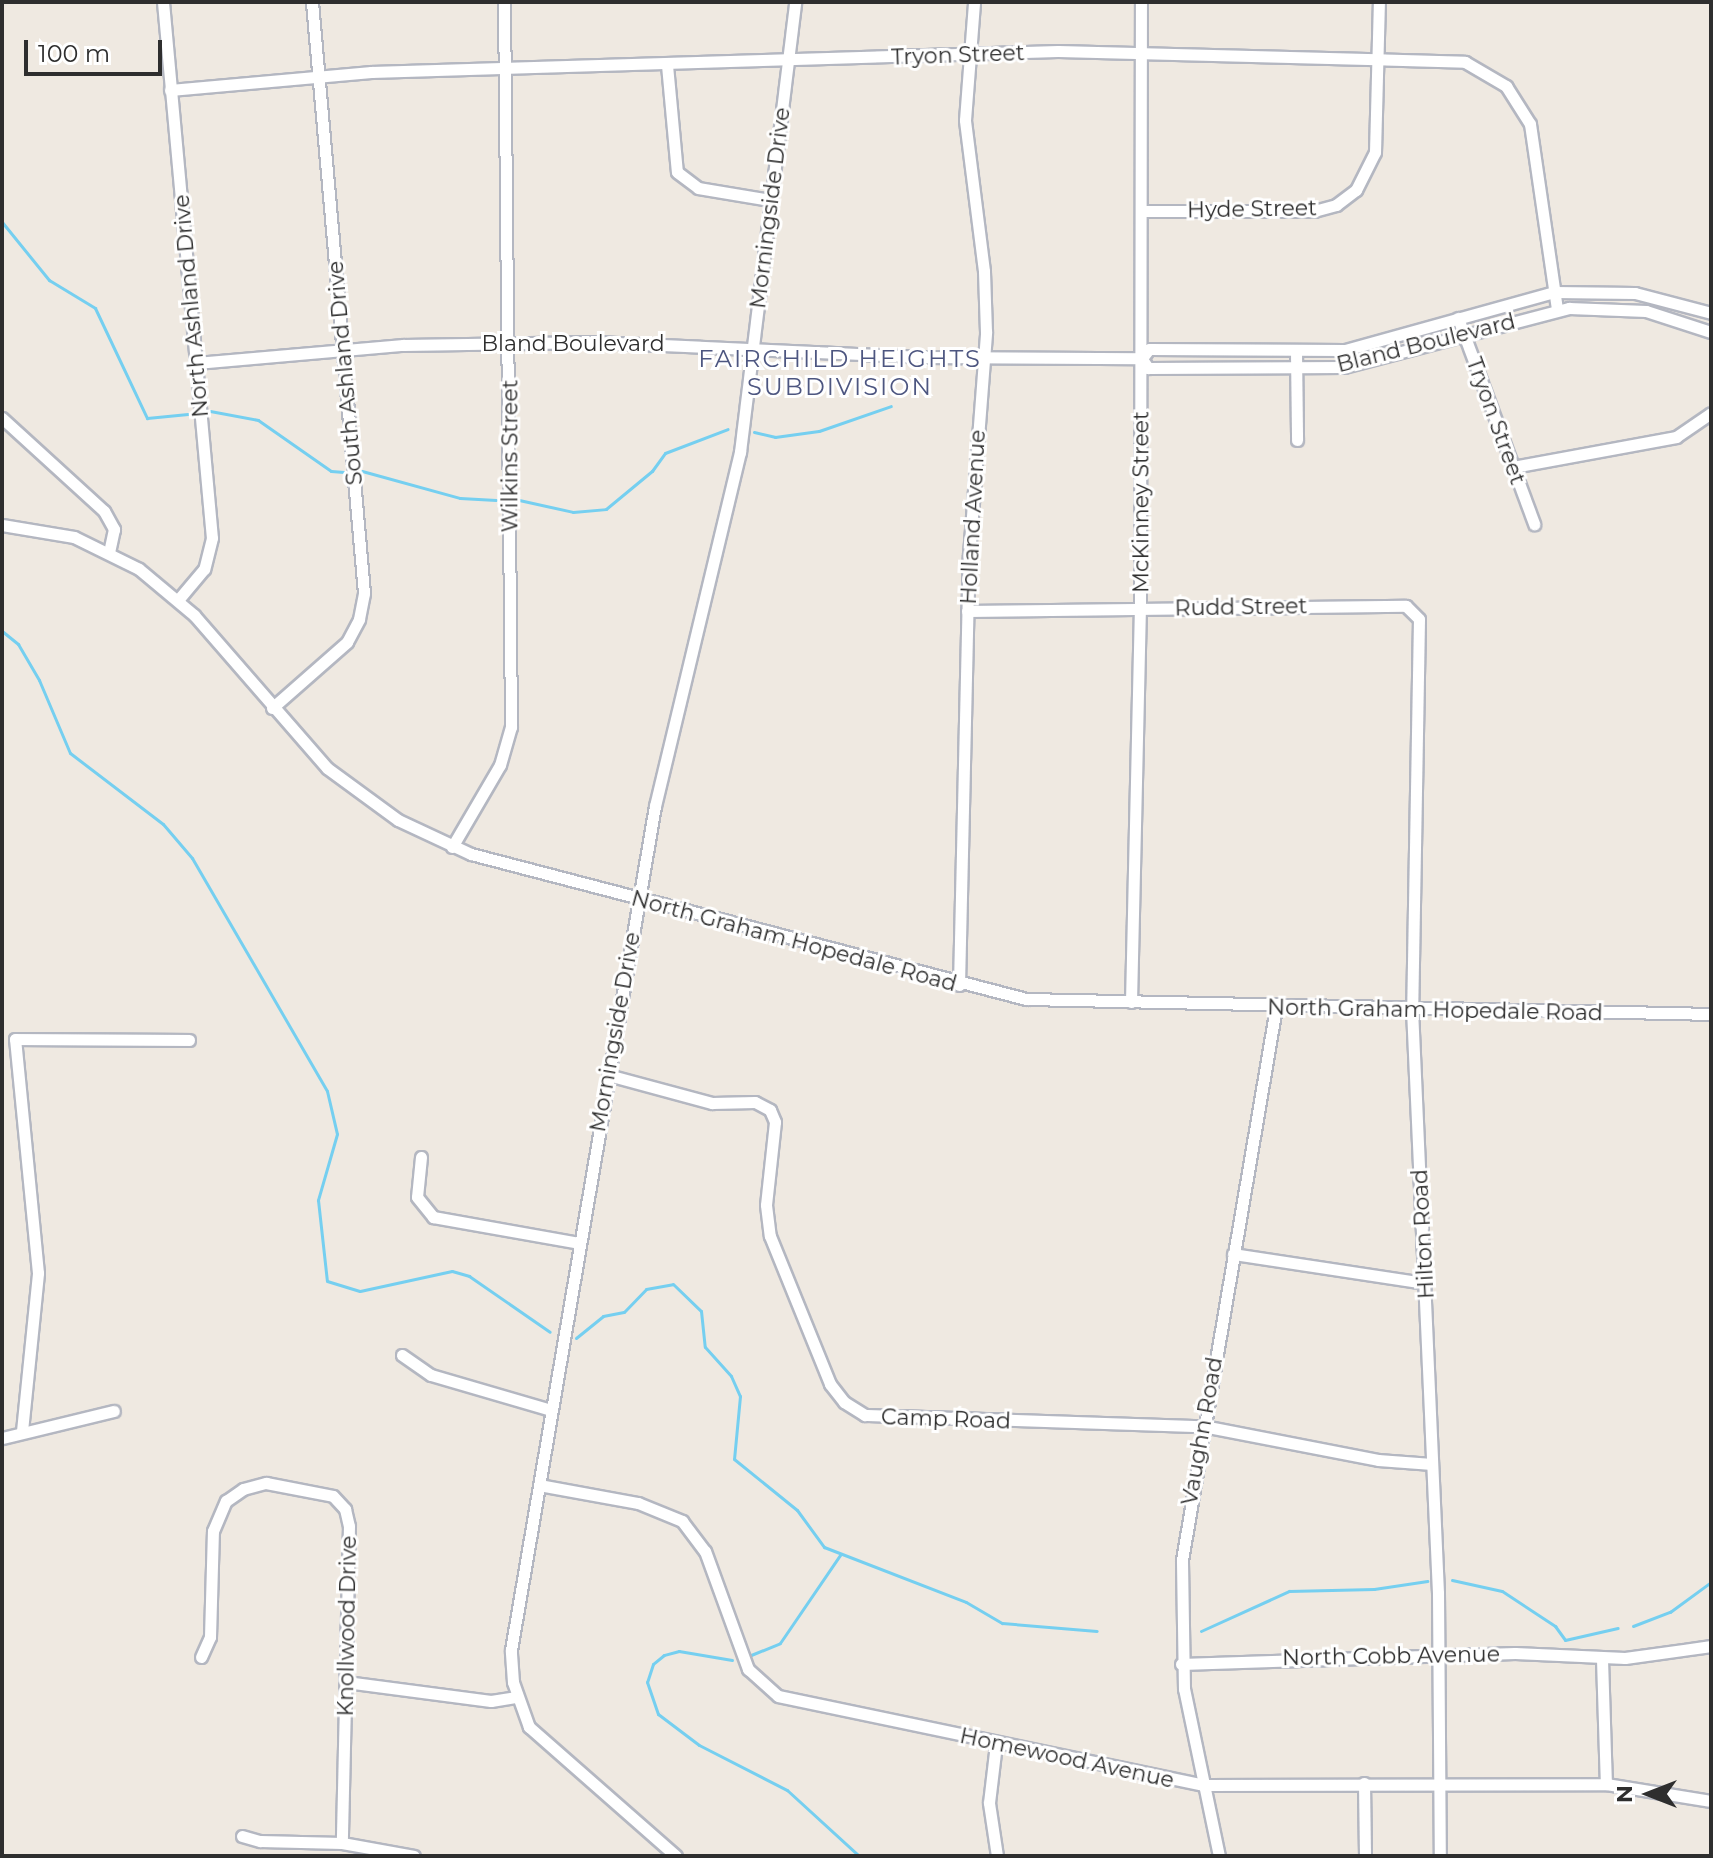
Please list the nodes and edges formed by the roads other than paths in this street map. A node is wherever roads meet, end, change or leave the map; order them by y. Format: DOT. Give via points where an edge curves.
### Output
graph roads {
  1 [pos="163,2"];
  2 [pos="312,2"];
  3 [pos="504,2"];
  4 [pos="795,2"];
  5 [pos="974,2"];
  6 [pos="1141,2"];
  7 [pos="1379,2"];
  8 [pos="1141,52"];
  9 [pos="970,54"];
  10 [pos="1378,58"];
  11 [pos="787,61"];
  12 [pos="667,65"];
  13 [pos="504,68"];
  14 [pos="319,76"];
  15 [pos="170,90"];
  16 [pos="770,200"];
  17 [pos="1141,211"];
  18 [pos="1554,292"];
  19 [pos="1557,310"];
  20 [pos="1711,313"];
  21 [pos="1458,318"];
  22 [pos="1711,332"];
  23 [pos="1464,333"];
  24 [pos="508,344"];
  25 [pos="753,349"];
  26 [pos="343,350"];
  27 [pos="1296,352"];
  28 [pos="984,357"];
  29 [pos="1142,358"];
  30 [pos="196,363"];
  31 [pos="1297,368"];
  32 [pos="1711,413"];
  33 [pos="2,418"];
  34 [pos="1297,440"];
  35 [pos="1513,467"];
  36 [pos="1534,524"];
  37 [pos="2,525"];
  38 [pos="109,552"];
  39 [pos="178,600"];
  40 [pos="1140,607"];
  41 [pos="967,611"];
  42 [pos="1417,613"];
  43 [pos="272,708"];
  44 [pos="452,847"];
  45 [pos="638,900"];
  46 [pos="959,985"];
  47 [pos="1131,1002"];
  48 [pos="1276,1007"];
  49 [pos="1412,1009"];
  50 [pos="1711,1014"];
  51 [pos="189,1040"];
  52 [pos="608,1075"];
  53 [pos="421,1157"];
  54 [pos="579,1243"];
  55 [pos="1233,1254"];
  56 [pos="1425,1283"];
  57 [pos="402,1355"];
  58 [pos="551,1410"];
  59 [pos="114,1411"];
  60 [pos="1203,1426"];
  61 [pos="22,1431"];
  62 [pos="2,1438"];
  63 [pos="1432,1464"];
  64 [pos="539,1485"];
  65 [pos="1711,1646"];
  66 [pos="1440,1655"];
  67 [pos="201,1657"];
  68 [pos="1602,1659"];
  69 [pos="1181,1664"];
  70 [pos="346,1682"];
  71 [pos="517,1697"];
  72 [pos="996,1744"];
  73 [pos="1441,1781"];
  74 [pos="1364,1783"];
  75 [pos="1606,1784"];
  76 [pos="1203,1785"];
  77 [pos="1711,1801"];
  78 [pos="242,1836"];
  79 [pos="342,1843"];
  80 [pos="414,1856"];
  81 [pos="676,1856"];
  82 [pos="997,1856"];
  83 [pos="1219,1856"];
  84 [pos="1365,1856"];
  85 [pos="1440,1856"];
  1 -- 15 [label="street, North Ashland Drive"];
  2 -- 14 [label="street, South Ashland Drive"];
  3 -- 13 [label="street, Wilkins Street"];
  4 -- 11 [label="street, Morningside Drive"];
  5 -- 9 [label="street, Holland Avenue"];
  6 -- 8 [label="street, McKinney Street"];
  7 -- 10 [label="street, Hyde Street"];
  8 -- 9 [label="street, Tryon Street"];
  8 -- 10 [label="street, Tryon Street"];
  8 -- 17 [label="street, McKinney Street"];
  9 -- 11 [label="street, Tryon Street"];
  9 -- 28 [label="street, Holland Avenue" via="965,120 984,271"];
  10 -- 17 [label="street, Hyde Street" via="1375,152 1364,181 1347,198 1314,211"];
  10 -- 18 [label="street, Tryon Street" via="1465,62 1506,86 1522,106 1536,155"];
  11 -- 12 [label="street, Tryon Street"];
  11 -- 16 [label="street, Morningside Drive"];
  12 -- 13 [label="street, Tryon Street"];
  12 -- 16 [label="street" via="677,172 698,188"];
  13 -- 14 [label="street, Tryon Street"];
  13 -- 24 [label="street, Wilkins Street"];
  14 -- 15 [label="street, Tryon Street"];
  14 -- 26 [label="street, South Ashland Drive"];
  15 -- 30 [label="street, North Ashland Drive"];
  16 -- 25 [label="street, Morningside Drive"];
  17 -- 29 [label="street, McKinney Street"];
  18 -- 19 [label="street, Tryon Street"];
  18 -- 20 [label="street, Bland Boulevard" via="1635,293"];
  18 -- 21 [label="street, Bland Boulevard"];
  19 -- 22 [label="street, Bland Boulevard" via="1627,309"];
  19 -- 23 [label="street, Bland Boulevard"];
  21 -- 23 [label="street, Tryon Street"];
  21 -- 27 [label="street, Bland Boulevard" via="1369,345"];
  23 -- 31 [label="street, Bland Boulevard" via="1359,365"];
  23 -- 35 [label="street, Tryon Street"];
  24 -- 25 [label="street, Bland Boulevard"];
  24 -- 26 [label="street, Bland Boulevard"];
  24 -- 44 [label="street, Wilkins Street" via="511,727 500,765"];
  25 -- 28 [label="street, Bland Boulevard"];
  25 -- 45 [label="street, Morningside Drive" via="733,486 675,706"];
  26 -- 30 [label="street, Bland Boulevard"];
  26 -- 43 [label="street, South Ashland Drive" via="363,606 354,631 334,657"];
  27 -- 29 [label="street, Bland Boulevard" via="1149,349"];
  27 -- 31 [label="street"];
  28 -- 29 [label="street, Bland Boulevard"];
  28 -- 41 [label="street, Holland Avenue"];
  29 -- 31 [label="street, Bland Boulevard" via="1148,368"];
  29 -- 40 [label="street, McKinney Street"];
  30 -- 39 [label="street, North Ashland Drive" via="211,549 204,569"];
  31 -- 34 [label="street"];
  32 -- 35 [label="street" via="1676,437"];
  33 -- 38 [label="street" via="104,511 114,529"];
  35 -- 36 [label="street, Tryon Street"];
  37 -- 38 [label="street, North Graham Hopedale Road" via="52,531"];
  38 -- 39 [label="street, North Graham Hopedale Road"];
  39 -- 43 [label="street, North Graham Hopedale Road"];
  40 -- 41 [label="street, Rudd Street"];
  40 -- 42 [label="street, Rudd Street" via="1406,606"];
  40 -- 47 [label="street, McKinney Street"];
  41 -- 46 [label="street, Holland Avenue"];
  42 -- 49 [label="street, Hilton Road"];
  43 -- 44 [label="street, North Graham Hopedale Road" via="350,787 398,821"];
  44 -- 45 [label="street, North Graham Hopedale Road"];
  45 -- 46 [label="street, North Graham Hopedale Road"];
  45 -- 52 [label="street, Morningside Drive"];
  46 -- 47 [label="street, North Graham Hopedale Road" via="1046,1001"];
  47 -- 48 [label="street, North Graham Hopedale Road"];
  48 -- 49 [label="street, North Graham Hopedale Road"];
  48 -- 55 [label="street, Vaughn Road"];
  49 -- 50 [label="street, North Graham Hopedale Road"];
  49 -- 56 [label="street, Hilton Road"];
  51 -- 61 [label="street" via="15,1039 38,1273"];
  52 -- 54 [label="street, Morningside Drive"];
  52 -- 60 [label="street, Camp Road" via="712,1103 755,1102 770,1110 775,1122 766,1205 770,1236 830,1384 854,1409 882,1419"];
  53 -- 54 [label="street" via="417,1197 433,1217"];
  54 -- 58 [label="street, Morningside Drive"];
  55 -- 56 [label="street"];
  55 -- 60 [label="street, Vaughn Road"];
  56 -- 63 [label="street, Hilton Road"];
  57 -- 58 [label="street" via="431,1375"];
  58 -- 64 [label="street, Morningside Drive"];
  59 -- 61 [label="street"];
  60 -- 63 [label="street, Camp Road" via="1378,1460"];
  60 -- 69 [label="street, Vaughn Road" via="1182,1560"];
  61 -- 62 [label="street"];
  63 -- 66 [label="street, Hilton Road"];
  64 -- 71 [label="street, Morningside Drive" via="511,1650"];
  64 -- 72 [label="street, Homewood Avenue" via="638,1503 682,1521 705,1551 745,1664 768,1691"];
  65 -- 68 [label="street, North Cobb Avenue"];
  66 -- 68 [label="street, North Cobb Avenue"];
  66 -- 69 [label="street, North Cobb Avenue"];
  66 -- 73 [label="street, Hilton Road"];
  67 -- 70 [label="street, Knollwood Drive" via="210,1637 213,1531 226,1501 266,1483 320,1490 339,1502 348,1517"];
  68 -- 75 [label="street"];
  69 -- 76 [label="street, Vaughn Road"];
  70 -- 71 [label="street" via="491,1701"];
  70 -- 79 [label="street, Knollwood Drive"];
  71 -- 81 [label="street, Morningside Drive" via="537,1737"];
  72 -- 76 [label="street, Homewood Avenue"];
  72 -- 82 [label="street" via="989,1803"];
  73 -- 74 [label="street, Homewood Avenue"];
  73 -- 75 [label="street, Homewood Avenue"];
  73 -- 85 [label="street, Hilton Road"];
  74 -- 76 [label="street, Homewood Avenue"];
  74 -- 84 [label="street"];
  75 -- 77 [label="street, Homewood Avenue"];
  76 -- 83 [label="street, Vaughn Road"];
  78 -- 79 [label="street"];
  79 -- 80 [label="street"];
}
